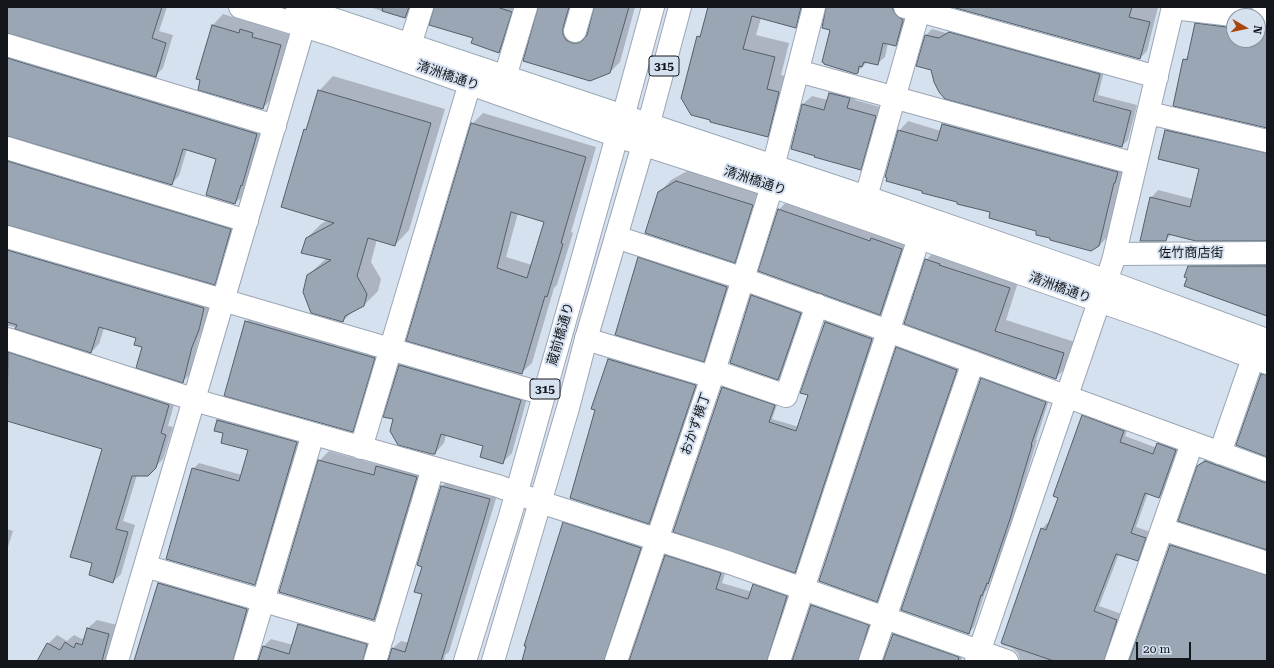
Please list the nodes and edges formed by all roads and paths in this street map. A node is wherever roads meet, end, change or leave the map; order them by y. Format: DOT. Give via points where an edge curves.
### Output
graph roads {
  1 [pos="240,7"];
  2 [pos="422,7"];
  3 [pos="526,7"];
  4 [pos="582,7"];
  5 [pos="680,7"];
  6 [pos="814,7"];
  7 [pos="1173,7"];
  8 [pos="650,8"];
  9 [pos="914,8"];
  10 [pos="305,13"];
  11 [pos="1226,14"];
  12 [pos="575,32"];
  13 [pos="7,45"];
  14 [pos="410,45"];
  15 [pos="798,71"];
  16 [pos="505,77"];
  17 [pos="1157,77"];
  18 [pos="470,83"];
  19 [pos="894,98"];
  20 [pos="1148,112"];
  21 [pos="275,126"];
  22 [pos="620,127"];
  23 [pos="646,135"];
  24 [pos="1267,141"];
  25 [pos="7,148"];
  26 [pos="1136,164"];
  27 [pos="772,176"];
  28 [pos="866,197"];
  29 [pos="246,221"];
  30 [pos="7,237"];
  31 [pos="616,237"];
  32 [pos="919,238"];
  33 [pos="1267,253"];
  34 [pos="1115,254"];
  35 [pos="743,279"];
  36 [pos="1106,282"];
  37 [pos="224,299"];
  38 [pos="1099,302"];
  39 [pos="817,306"];
  40 [pos="888,331"];
  41 [pos="586,338"];
  42 [pos="7,339"];
  43 [pos="1267,340"];
  44 [pos="391,348"];
  45 [pos="1260,361"];
  46 [pos="973,362"];
  47 [pos="713,374"];
  48 [pos="544,394"];
  49 [pos="1066,397"];
  50 [pos="194,400"];
  51 [pos="313,434"];
  52 [pos="1192,443"];
  53 [pos="361,448"];
  54 [pos="1220,453"];
  55 [pos="433,468"];
  56 [pos="1267,470"];
  57 [pos="516,493"];
  58 [pos="540,502"];
  59 [pos="1162,529"];
  60 [pos="656,539"];
  61 [pos="1267,563"];
  62 [pos="145,566"];
  63 [pos="803,588"];
  64 [pos="263,601"];
  65 [pos="885,618"];
  66 [pos="383,636"];
  67 [pos="978,656"];
  68 [pos="117,661"];
  69 [pos="245,661"];
  70 [pos="375,661"];
  71 [pos="465,661"];
  72 [pos="493,661"];
  73 [pos="616,661"];
  74 [pos="779,661"];
  75 [pos="870,661"];
  76 [pos="1007,661"];
  77 [pos="1116,661"];
  1 -- 10 [label="street, 清洲橋通り"];
  2 -- 14 [label="street"];
  3 -- 16 [label="street"];
  4 -- 12 [label="street"];
  5 -- 23 [label="street, 蔵前橋通り / 315"];
  6 -- 15 [label="street, おかず横丁"];
  7 -- 11 [label="street"];
  7 -- 17 [label="street"];
  8 -- 22 [label="street, 蔵前橋通り / 315"];
  9 -- 17 [label="street"];
  9 -- 19 [label="street"];
  10 -- 14 [label="street, 清洲橋通り"];
  10 -- 18 [label="street, 清洲橋通り"];
  10 -- 21 [label="street"];
  13 -- 21 [label="street"];
  14 -- 16 [label="street, 清洲橋通り"];
  15 -- 19 [label="street"];
  15 -- 27 [label="street, おかず横丁"];
  16 -- 22 [label="street, 清洲橋通り"];
  17 -- 20 [label="street"];
  18 -- 22 [label="street, 清洲橋通り"];
  18 -- 44 [label="street"];
  19 -- 26 [label="street"];
  19 -- 28 [label="street"];
  20 -- 24 [label="street"];
  20 -- 26 [label="street"];
  21 -- 29 [label="street"];
  22 -- 23 [label="street, 清洲橋通り"];
  22 -- 48 [label="street, 蔵前橋通り / 315"];
  23 -- 27 [label="street, 清洲橋通り"];
  23 -- 31 [label="street, 蔵前橋通り / 315"];
  25 -- 29 [label="street"];
  26 -- 34 [label="street"];
  27 -- 28 [label="street, 清洲橋通り"];
  27 -- 32 [label="street, 清洲橋通り"];
  27 -- 35 [label="street, おかず横丁"];
  28 -- 36 [label="street, 清洲橋通り"];
  29 -- 37 [label="street"];
  30 -- 37 [label="street"];
  31 -- 35 [label="street"];
  31 -- 41 [label="street, 蔵前橋通り / 315"];
  32 -- 38 [label="street, 清洲橋通り"];
  32 -- 40 [label="street"];
  33 -- 34 [label="street, 佐竹商店街"];
  34 -- 36 [label="street"];
  35 -- 39 [label="street"];
  35 -- 47 [label="street, おかず横丁"];
  36 -- 38 [label="street"];
  36 -- 43 [label="street, 清洲橋通り"];
  37 -- 44 [label="street"];
  37 -- 50 [label="street"];
  38 -- 45 [label="street, 清洲橋通り"];
  38 -- 49 [label="street"];
  39 -- 40 [label="street"];
  39 -- 47 [label="street" via="786,396"];
  40 -- 46 [label="street"];
  40 -- 63 [label="street"];
  41 -- 47 [label="street"];
  41 -- 58 [label="street, 蔵前橋通り / 315"];
  42 -- 50 [label="street"];
  44 -- 48 [label="street"];
  44 -- 53 [label="street"];
  45 -- 54 [label="street"];
  46 -- 49 [label="street"];
  46 -- 65 [label="street"];
  47 -- 60 [label="street, おかず横丁"];
  48 -- 57 [label="street, 蔵前橋通り / 315"];
  49 -- 52 [label="street"];
  49 -- 67 [label="street"];
  50 -- 51 [label="street"];
  50 -- 62 [label="street"];
  51 -- 53 [label="street"];
  51 -- 64 [label="street"];
  52 -- 54 [label="street"];
  52 -- 59 [label="street"];
  53 -- 55 [label="street"];
  54 -- 56 [label="street"];
  55 -- 57 [label="street"];
  55 -- 66 [label="street"];
  57 -- 58 [label="street"];
  57 -- 71 [label="street, 蔵前橋通り / 315"];
  58 -- 60 [label="street"];
  58 -- 72 [label="street, 蔵前橋通り / 315"];
  59 -- 61 [label="street"];
  59 -- 77 [label="street"];
  60 -- 63 [label="street"];
  60 -- 73 [label="street, おかず横丁"];
  62 -- 64 [label="street"];
  62 -- 68 [label="street"];
  63 -- 65 [label="street"];
  63 -- 74 [label="street"];
  64 -- 66 [label="street"];
  64 -- 69 [label="street"];
  65 -- 67 [label="street"];
  65 -- 75 [label="street"];
  66 -- 70 [label="street"];
  67 -- 76 [label="street"];
}
